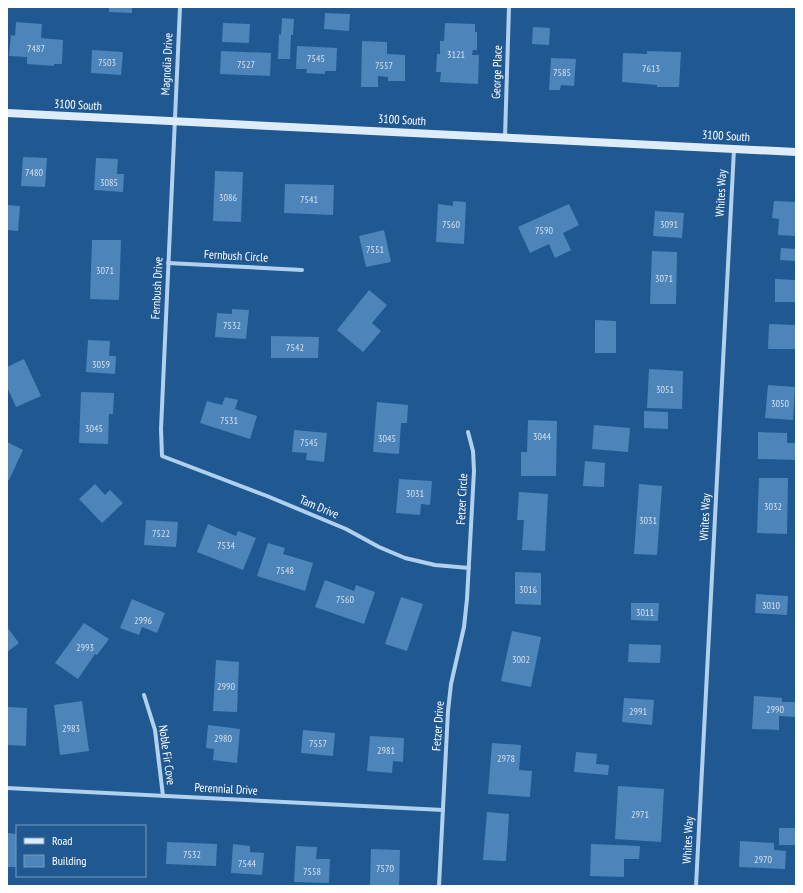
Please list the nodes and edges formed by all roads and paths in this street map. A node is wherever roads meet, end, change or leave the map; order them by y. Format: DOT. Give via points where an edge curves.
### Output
graph roads {
  1 [pos="180,7"];
  2 [pos="509,7"];
  3 [pos="7,113"];
  4 [pos="174,121"];
  5 [pos="505,137"];
  6 [pos="734,149"];
  7 [pos="796,152"];
  8 [pos="168,263"];
  9 [pos="302,270"];
  10 [pos="468,432"];
  11 [pos="162,456"];
  12 [pos="469,568"];
  13 [pos="144,695"];
  14 [pos="7,788"];
  15 [pos="163,796"];
  16 [pos="443,810"];
  17 [pos="439,886"];
  18 [pos="696,886"];
  1 -- 4 [label="street, Magnolia Drive"];
  2 -- 5 [label="street, George Place"];
  3 -- 4 [label="street, 3100 South"];
  4 -- 5 [label="street, 3100 South"];
  4 -- 8 [label="street, Fernbush Drive"];
  5 -- 6 [label="street, 3100 South"];
  6 -- 7 [label="street, 3100 South"];
  6 -- 18 [label="street, Whites Way"];
  8 -- 9 [label="street, Fernbush Circle"];
  8 -- 11 [label="street, Fernbush Drive" via="160,429"];
  10 -- 12 [label="street, Fetzer Circle" via="473,451 474,471"];
  11 -- 12 [label="street, Tam Drive" via="346,529 405,558 435,565"];
  12 -- 16 [label="street, Fetzer Drive" via="464,627 451,684 448,711"];
  13 -- 15 [label="street, Noble Fir Cove" via="155,730"];
  14 -- 15 [label="street, Perennial Drive"];
  15 -- 16 [label="street, Perennial Drive"];
  16 -- 17 [label="street, Fetzer Drive"];
}
